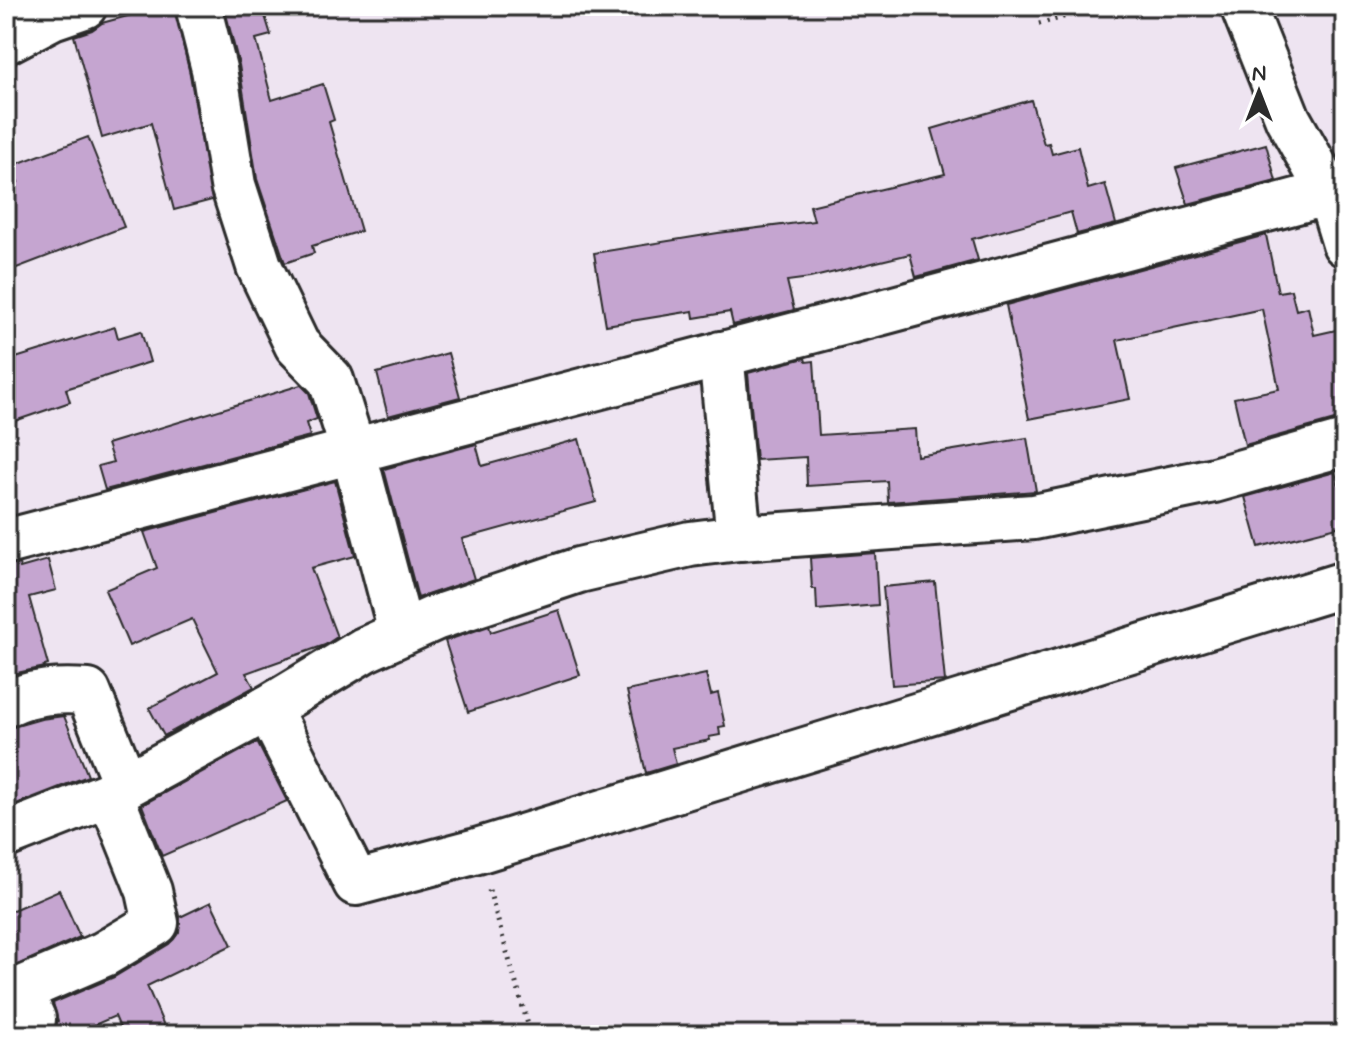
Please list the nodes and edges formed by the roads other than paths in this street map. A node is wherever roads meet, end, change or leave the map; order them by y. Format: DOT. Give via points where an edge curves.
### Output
graph roads {
  1 [pos="84,6"];
  2 [pos="198,6"];
  3 [pos="1243,6"];
  4 [pos="6,41"];
  5 [pos="1337,190"];
  6 [pos="1345,244"];
  7 [pos="721,354"];
  8 [pos="1345,443"];
  9 [pos="353,450"];
  10 [pos="739,538"];
  11 [pos="6,542"];
  12 [pos="1345,584"];
  13 [pos="401,632"];
  14 [pos="6,704"];
  15 [pos="268,708"];
  16 [pos="118,790"];
  17 [pos="6,835"];
  18 [pos="6,1031"];
  1 -- 4 [label="street"];
  2 -- 9 [label="street" via="233,185 259,266 297,345 331,380"];
  3 -- 5 [label="street" via="1288,119"];
  5 -- 6 [label="street"];
  5 -- 7 [label="street"];
  7 -- 9 [label="street"];
  7 -- 10 [label="street"];
  8 -- 10 [label="street" via="1214,480 1034,517"];
  9 -- 11 [label="street"];
  9 -- 13 [label="street"];
  10 -- 13 [label="street" via="579,570"];
  12 -- 15 [label="street" via="477,851 356,883"];
  13 -- 15 [label="street"];
  14 -- 16 [label="street" via="59,690 88,692"];
  15 -- 16 [label="street"];
  16 -- 17 [label="street"];
  16 -- 18 [label="street" via="156,923 104,954 20,990 33,1019"];
}
